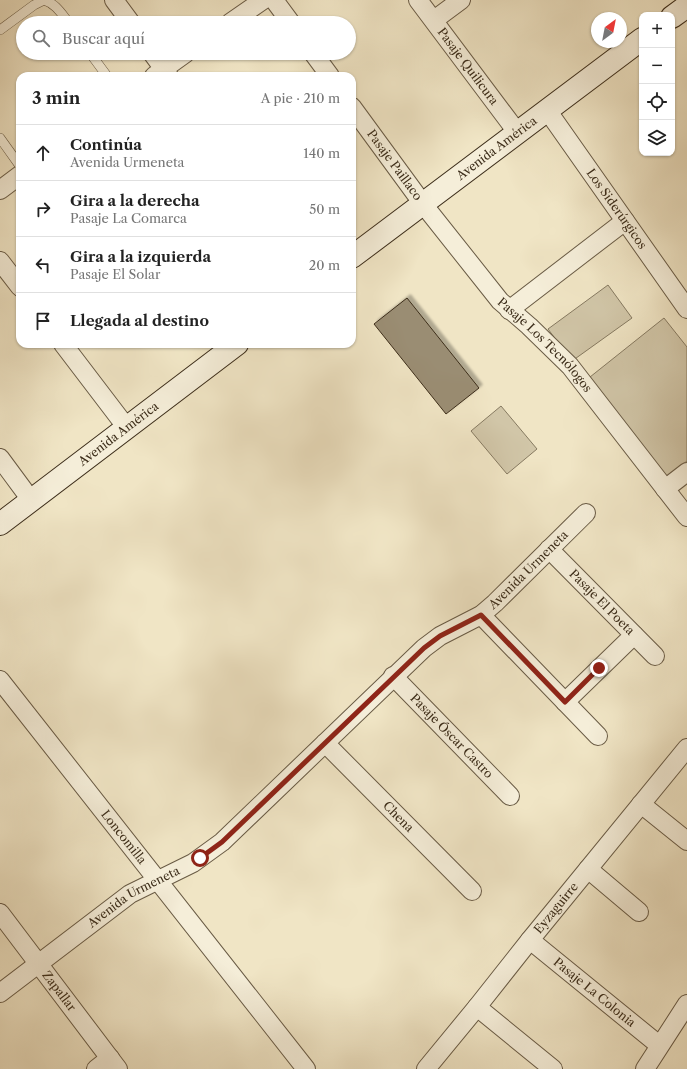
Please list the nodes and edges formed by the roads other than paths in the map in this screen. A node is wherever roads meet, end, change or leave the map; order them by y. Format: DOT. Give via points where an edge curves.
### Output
graph roads {
  1 [pos="114,0"];
  2 [pos="263,0"];
  3 [pos="274,0"];
  4 [pos="418,0"];
  5 [pos="461,0"];
  6 [pos="687,6"];
  7 [pos="675,15"];
  8 [pos="18,16"];
  9 [pos="64,16"];
  10 [pos="125,16"];
  11 [pos="240,16"];
  12 [pos="286,16"];
  13 [pos="16,18"];
  14 [pos="434,20"];
  15 [pos="0,30"];
  16 [pos="639,41"];
  17 [pos="95,60"];
  18 [pos="155,60"];
  19 [pos="178,60"];
  20 [pos="318,60"];
  21 [pos="104,72"];
  22 [pos="161,72"];
  23 [pos="164,72"];
  24 [pos="327,72"];
  25 [pos="547,110"];
  26 [pos="356,112"];
  27 [pos="518,132"];
  28 [pos="0,138"];
  29 [pos="16,160"];
  30 [pos="16,178"];
  31 [pos="0,190"];
  32 [pos="423,204"];
  33 [pos="625,221"];
  34 [pos="356,254"];
  35 [pos="0,261"];
  36 [pos="16,283"];
  37 [pos="687,308"];
  38 [pos="509,310"];
  39 [pos="66,348"];
  40 [pos="232,348"];
  41 [pos="127,428"];
  42 [pos="0,458"];
  43 [pos="687,472"];
  44 [pos="665,489"];
  45 [pos="31,500"];
  46 [pos="586,513"];
  47 [pos="687,517"];
  48 [pos="0,524"];
  49 [pos="549,548"];
  50 [pos="481,615"];
  51 [pos="634,635"];
  52 [pos="655,656"];
  53 [pos="393,676"];
  54 [pos="0,680"];
  55 [pos="565,702"];
  56 [pos="598,736"];
  57 [pos="325,743"];
  58 [pos="687,748"];
  59 [pos="510,796"];
  60 [pos="641,804"];
  61 [pos="687,841"];
  62 [pos="588,869"];
  63 [pos="158,881"];
  64 [pos="472,891"];
  65 [pos="640,912"];
  66 [pos="0,913"];
  67 [pos="530,940"];
  68 [pos="38,964"];
  69 [pos="0,993"];
  70 [pos="687,1004"];
  71 [pos="477,1007"];
  72 [pos="659,1045"];
  73 [pos="108,1065"];
  74 [pos="306,1069"];
  75 [pos="426,1069"];
  76 [pos="553,1069"];
  77 [pos="645,1069"];
  1 -- 10 [label="street"];
  2 -- 11 [label="street"];
  3 -- 12 [label="street"];
  4 -- 14 [label="street, Pasaje Quilicura"];
  5 -- 14 [label="street"];
  6 -- 7 [label="main road"];
  8 -- 9 [label="lane" via="44,0 57,7"];
  13 -- 15 [label="lane"];
  14 -- 27 [label="street, Pasaje Quilicura"];
  16 -- 25 [label="main road, Avenida América"];
  17 -- 21 [label="lane"];
  18 -- 22 [label="street"];
  19 -- 23 [label="street"];
  20 -- 24 [label="street"];
  25 -- 27 [label="main road, Avenida América"];
  25 -- 33 [label="street, Los Siderúrgicos"];
  26 -- 32 [label="street, Pasaje Paillaco"];
  27 -- 32 [label="main road, Avenida América"];
  28 -- 29 [label="lane"];
  30 -- 31 [label="street"];
  32 -- 34 [label="main road, Avenida América"];
  32 -- 38 [label="street, Pasaje Los Tecnólogos"];
  33 -- 37 [label="street, Los Siderúrgicos"];
  33 -- 38 [label="street"];
  35 -- 36 [label="street"];
  38 -- 44 [label="street, Pasaje Los Tecnólogos" via="570,366"];
  39 -- 41 [label="street"];
  40 -- 41 [label="main road, Avenida América"];
  41 -- 45 [label="main road, Avenida América"];
  42 -- 45 [label="street"];
  43 -- 44 [label="street"];
  44 -- 47 [label="street, Pasaje Los Tecnólogos"];
  45 -- 48 [label="main road, Avenida América"];
  46 -- 49 [label="street, Avenida Urmeneta"];
  49 -- 50 [label="street, Avenida Urmeneta"];
  49 -- 51 [label="street, Pasaje El Poeta"];
  50 -- 53 [label="street, Avenida Urmeneta" via="435,640"];
  50 -- 55 [label="street"];
  51 -- 52 [label="street, Pasaje El Poeta"];
  51 -- 55 [label="street"];
  53 -- 57 [label="street, Avenida Urmeneta"];
  53 -- 59 [label="street, Pasaje Óscar Castro"];
  54 -- 63 [label="street, Loncomilla"];
  55 -- 56 [label="street"];
  57 -- 63 [label="street, Avenida Urmeneta" via="222,842 193,863"];
  57 -- 64 [label="street, Chena"];
  58 -- 60 [label="street, Eyzaguirre"];
  60 -- 61 [label="street"];
  60 -- 62 [label="street, Eyzaguirre"];
  62 -- 65 [label="street"];
  62 -- 67 [label="street, Eyzaguirre"];
  63 -- 68 [label="street, Avenida Urmeneta" via="130,894"];
  63 -- 74 [label="street, Loncomilla"];
  66 -- 68 [label="street, Zapallar"];
  67 -- 71 [label="street, Eyzaguirre"];
  67 -- 72 [label="street, Pasaje La Colonia"];
  68 -- 69 [label="street, Avenida Urmeneta"];
  68 -- 73 [label="street, Zapallar"];
  70 -- 72 [label="street"];
  71 -- 75 [label="street, Eyzaguirre"];
  71 -- 76 [label="street"];
  72 -- 77 [label="street"];
}
